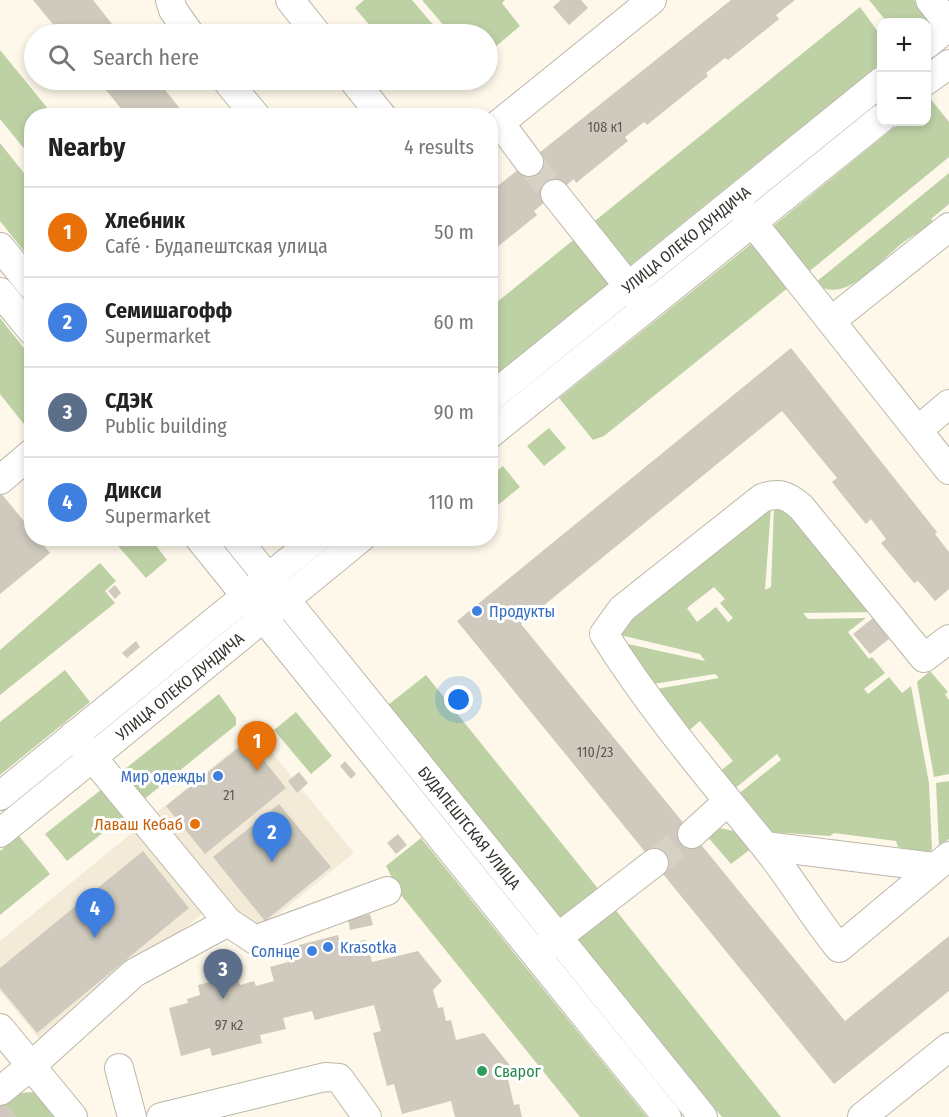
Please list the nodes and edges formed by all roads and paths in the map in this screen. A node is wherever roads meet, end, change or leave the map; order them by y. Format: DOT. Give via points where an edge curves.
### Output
graph roads {
  1 [pos="170,0"];
  2 [pos="290,0"];
  3 [pos="652,0"];
  4 [pos="930,0"];
  5 [pos="621,9"];
  6 [pos="183,24"];
  7 [pos="309,24"];
  8 [pos="949,26"];
  9 [pos="931,42"];
  10 [pos="949,63"];
  11 [pos="931,78"];
  12 [pos="877,85"];
  13 [pos="234,90"];
  14 [pos="361,90"];
  15 [pos="249,108"];
  16 [pos="376,108"];
  17 [pos="877,122"];
  18 [pos="498,124"];
  19 [pos="498,130"];
  20 [pos="529,162"];
  21 [pos="555,194"];
  22 [pos="735,200"];
  23 [pos="753,222"];
  24 [pos="949,227"];
  25 [pos="0,247"];
  26 [pos="24,276"];
  27 [pos="0,292"];
  28 [pos="638,297"];
  29 [pos="24,321"];
  30 [pos="831,321"];
  31 [pos="498,393"];
  32 [pos="949,404"];
  33 [pos="498,427"];
  34 [pos="918,430"];
  35 [pos="24,460"];
  36 [pos="949,470"];
  37 [pos="0,480"];
  38 [pos="205,546"];
  39 [pos="242,546"];
  40 [pos="311,546"];
  41 [pos="348,546"];
  42 [pos="277,589"];
  43 [pos="254,607"];
  44 [pos="949,639"];
  45 [pos="74,735"];
  46 [pos="92,758"];
  47 [pos="0,796"];
  48 [pos="728,802"];
  49 [pos="0,833"];
  50 [pos="692,834"];
  51 [pos="765,846"];
  52 [pos="942,862"];
  53 [pos="654,863"];
  54 [pos="387,891"];
  55 [pos="228,922"];
  56 [pos="558,937"];
  57 [pos="536,955"];
  58 [pos="12,1030"];
  59 [pos="949,1047"];
  60 [pos="31,1066"];
  61 [pos="119,1068"];
  62 [pos="0,1091"];
  63 [pos="73,1117"];
  64 [pos="132,1117"];
  65 [pos="161,1117"];
  66 [pos="367,1117"];
  67 [pos="667,1117"];
  68 [pos="704,1117"];
  69 [pos="862,1117"];
  1 -- 6 [label="street"];
  2 -- 7 [label="street"];
  3 -- 5 [label="street"];
  4 -- 8 [label="street"];
  5 -- 18 [label="street"];
  8 -- 9 [label="street"];
  10 -- 11 [label="street"];
  12 -- 22 [label="street, УЛИЦА ОЛЕКО ДУНДИЧА"];
  13 -- 15 [label="street"];
  14 -- 16 [label="street"];
  17 -- 23 [label="street, УЛИЦА ОЛЕКО ДУНДИЧА"];
  19 -- 20 [label="street"];
  21 -- 28 [label="street"];
  22 -- 23 [label="street"];
  22 -- 28 [label="street, УЛИЦА ОЛЕКО ДУНДИЧА"];
  23 -- 28 [label="street, УЛИЦА ОЛЕКО ДУНДИЧА"];
  23 -- 30 [label="street"];
  24 -- 30 [label="street"];
  25 -- 26 [label="street"];
  27 -- 29 [label="street"];
  28 -- 31 [label="street, УЛИЦА ОЛЕКО ДУНДИЧА"];
  28 -- 33 [label="street, УЛИЦА ОЛЕКО ДУНДИЧА"];
  30 -- 34 [label="street"];
  32 -- 34 [label="street"];
  34 -- 36 [label="street"];
  35 -- 37 [label="street"];
  38 -- 43 [label="street, БУДАПЕШТСКАЯ УЛИЦА"];
  39 -- 42 [label="street, БУДАПЕШТСКАЯ УЛИЦА"];
  40 -- 42 [label="street, УЛИЦА ОЛЕКО ДУНДИЧА"];
  41 -- 42 [label="street, УЛИЦА ОЛЕКО ДУНДИЧА"];
  42 -- 43 [label="street, УЛИЦА ОЛЕКО ДУНДИЧА"];
  42 -- 56 [label="street, БУДАПЕШТСКАЯ УЛИЦА"];
  43 -- 45 [label="street, УЛИЦА ОЛЕКО ДУНДИЧА"];
  43 -- 46 [label="street, УЛИЦА ОЛЕКО ДУНДИЧА"];
  43 -- 57 [label="street, БУДАПЕШТСКАЯ УЛИЦА"];
  44 -- 48 [label="street" via="924,658 801,507 785,494 762,498 622,609 604,634 632,679"];
  45 -- 46 [label="street"];
  45 -- 47 [label="street, УЛИЦА ОЛЕКО ДУНДИЧА"];
  46 -- 49 [label="street, УЛИЦА ОЛЕКО ДУНДИЧА"];
  46 -- 55 [label="street"];
  48 -- 50 [label="street"];
  48 -- 51 [label="street"];
  51 -- 52 [label="street"];
  51 -- 52 [label="street" via="839,948"];
  53 -- 56 [label="street"];
  54 -- 55 [label="street" via="255,940"];
  55 -- 60 [label="street" via="134,973"];
  56 -- 57 [label="street"];
  56 -- 68 [label="street, БУДАПЕШТСКАЯ УЛИЦА"];
  57 -- 67 [label="street, БУДАПЕШТСКАЯ УЛИЦА"];
  58 -- 60 [label="street"];
  59 -- 69 [label="street"];
  60 -- 62 [label="street"];
  60 -- 63 [label="street"];
  61 -- 64 [label="street"];
  65 -- 66 [label="street" via="325,1077 339,1078"];
}
